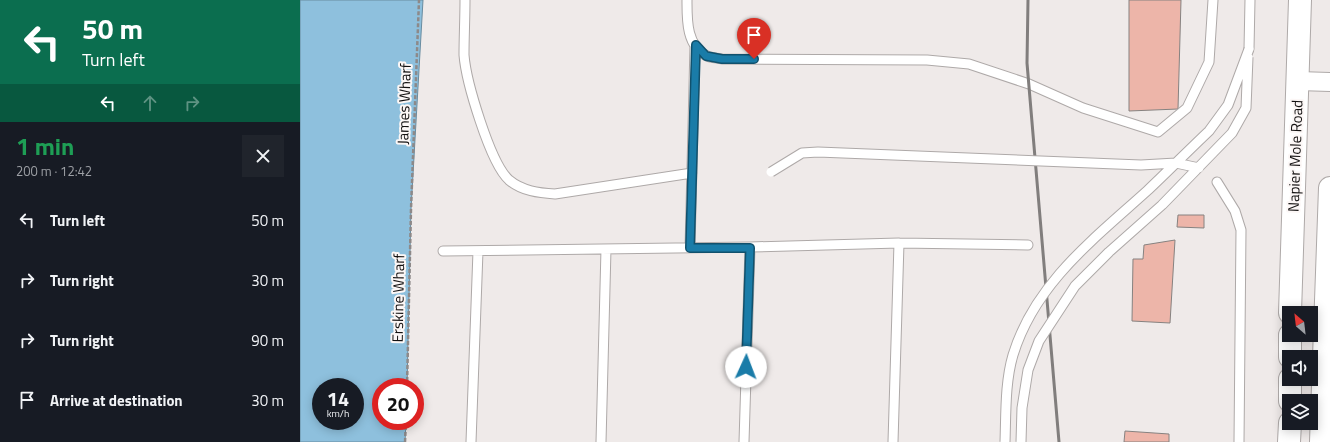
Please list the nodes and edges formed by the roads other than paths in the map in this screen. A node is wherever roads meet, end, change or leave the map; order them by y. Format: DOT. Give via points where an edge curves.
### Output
graph roads {
  1 [pos="465,0"];
  2 [pos="687,0"];
  3 [pos="1213,0"];
  4 [pos="1250,0"];
  5 [pos="1300,0"];
  6 [pos="696,45"];
  7 [pos="1249,49"];
  8 [pos="1298,82"];
  9 [pos="1330,82"];
  10 [pos="1176,163"];
  11 [pos="1199,168"];
  12 [pos="771,172"];
  13 [pos="692,173"];
  14 [pos="1217,182"];
  15 [pos="1330,188"];
  16 [pos="1329,231"];
  17 [pos="898,244"];
  18 [pos="1028,244"];
  19 [pos="690,248"];
  20 [pos="750,248"];
  21 [pos="606,249"];
  22 [pos="443,251"];
  23 [pos="478,251"];
  24 [pos="1290,306"];
  25 [pos="1290,430"];
  26 [pos="471,442"];
  27 [pos="601,442"];
  28 [pos="744,442"];
  29 [pos="893,442"];
  30 [pos="1005,442"];
  31 [pos="1021,442"];
  32 [pos="1239,442"];
  33 [pos="1289,442"];
  34 [pos="1321,442"];
  1 -- 13 [label="lane" via="464,56 467,74 486,141 500,169 509,180 536,192 555,194"];
  2 -- 6 [label="lane" via="689,35"];
  3 -- 6 [label="lane" via="1208,62 1187,108 1158,132 1083,108 1029,84 969,64 927,60 722,59 706,56"];
  4 -- 7 [label="lane"];
  5 -- 8 [label="main road, Napier Mole Road"];
  6 -- 13 [label="lane"];
  7 -- 10 [label="lane, bridge" via="1228,105 1209,131"];
  7 -- 11 [label="lane, bridge" via="1248,96 1244,113 1232,133"];
  8 -- 9 [label="street"];
  8 -- 24 [label="main road, Napier Mole Road"];
  10 -- 11 [label="lane, bridge"];
  10 -- 12 [label="lane, bridge" via="1141,165 818,152 802,153"];
  10 -- 30 [label="lane, bridge" via="1060,271 1024,326 1013,355 1007,393"];
  11 -- 31 [label="lane, bridge" via="1075,286 1054,316 1039,341 1028,370 1022,408"];
  13 -- 19 [label="lane"];
  14 -- 32 [label="lane" via="1235,211 1241,230"];
  15 -- 16 [label="main road"];
  16 -- 34 [label="main road"];
  17 -- 18 [label="lane"];
  17 -- 20 [label="lane"];
  17 -- 29 [label="lane"];
  19 -- 20 [label="lane"];
  19 -- 21 [label="lane"];
  20 -- 28 [label="lane"];
  21 -- 23 [label="lane"];
  21 -- 27 [label="lane"];
  22 -- 23 [label="lane"];
  23 -- 26 [label="lane"];
  25 -- 33 [label="main road"];
}
